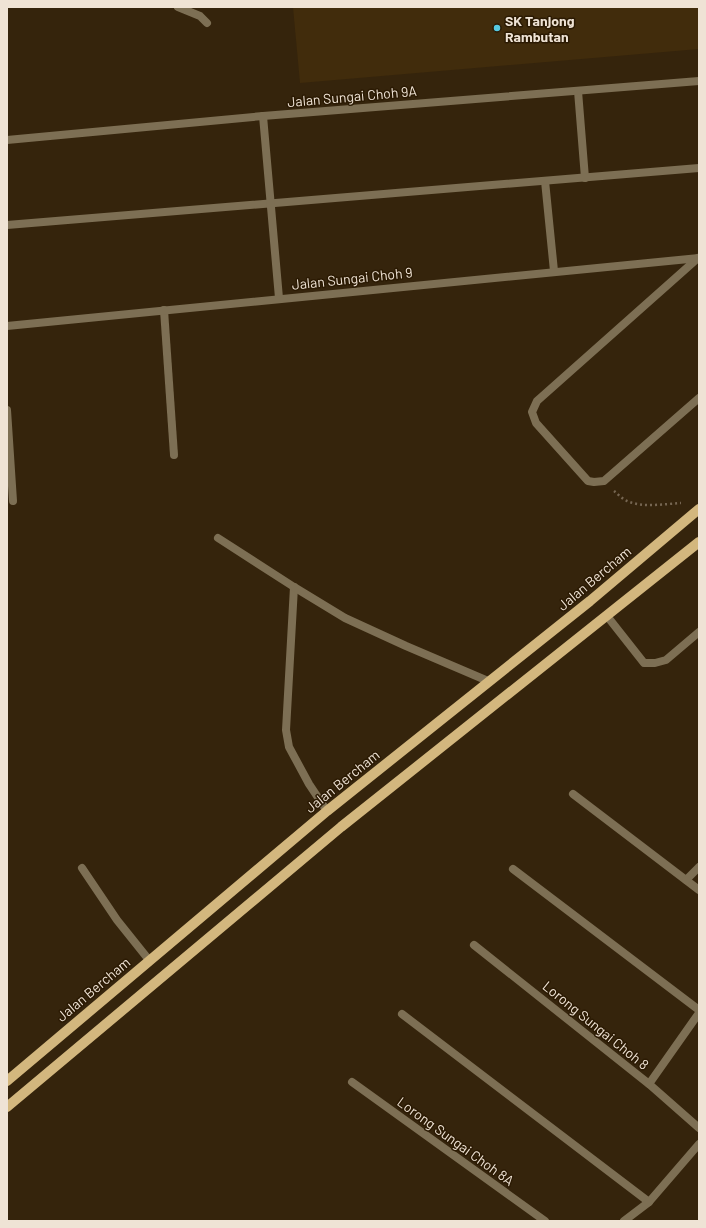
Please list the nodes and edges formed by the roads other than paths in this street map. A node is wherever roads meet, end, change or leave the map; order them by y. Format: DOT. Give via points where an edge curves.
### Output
graph roads {
  1 [pos="178,7"];
  2 [pos="207,23"];
  3 [pos="699,81"];
  4 [pos="578,91"];
  5 [pos="263,116"];
  6 [pos="7,140"];
  7 [pos="699,168"];
  8 [pos="585,178"];
  9 [pos="545,181"];
  10 [pos="270,203"];
  11 [pos="7,225"];
  12 [pos="698,258"];
  13 [pos="554,271"];
  14 [pos="279,298"];
  15 [pos="164,310"];
  16 [pos="7,326"];
  17 [pos="699,398"];
  18 [pos="7,410"];
  19 [pos="174,456"];
  20 [pos="13,501"];
  21 [pos="699,509"];
  22 [pos="218,538"];
  23 [pos="699,542"];
  24 [pos="294,587"];
  25 [pos="607,616"];
  26 [pos="699,632"];
  27 [pos="488,681"];
  28 [pos="573,794"];
  29 [pos="328,810"];
  30 [pos="699,867"];
  31 [pos="82,868"];
  32 [pos="513,869"];
  33 [pos="686,880"];
  34 [pos="699,890"];
  35 [pos="474,945"];
  36 [pos="149,960"];
  37 [pos="699,1011"];
  38 [pos="402,1014"];
  39 [pos="7,1081"];
  40 [pos="352,1082"];
  41 [pos="649,1084"];
  42 [pos="7,1107"];
  43 [pos="699,1128"];
  44 [pos="699,1144"];
  45 [pos="649,1202"];
  46 [pos="545,1221"];
  47 [pos="624,1221"];
  1 -- 2 [label="street" via="200,16"];
  3 -- 4 [label="street, Jalan Sungai Choh 9A"];
  4 -- 5 [label="street, Jalan Sungai Choh 9A"];
  4 -- 8 [label="street"];
  5 -- 6 [label="street, Jalan Sungai Choh 9A"];
  5 -- 10 [label="street"];
  7 -- 8 [label="street"];
  8 -- 9 [label="street"];
  9 -- 10 [label="street"];
  9 -- 13 [label="street"];
  10 -- 11 [label="street"];
  10 -- 14 [label="street"];
  12 -- 13 [label="street, Jalan Sungai Choh 9"];
  12 -- 17 [label="street" via="537,401 532,412 536,423 588,481 594,482 604,481"];
  13 -- 14 [label="street, Jalan Sungai Choh 9"];
  14 -- 15 [label="street, Jalan Sungai Choh 9"];
  15 -- 16 [label="street, Jalan Sungai Choh 9"];
  15 -- 19 [label="street"];
  18 -- 20 [label="street"];
  21 -- 27 [label="main road, Jalan Bercham" via="590,601"];
  22 -- 24 [label="street"];
  23 -- 25 [label="main road"];
  24 -- 27 [label="street" via="345,618"];
  24 -- 29 [label="street" via="286,730 288,747 309,784"];
  25 -- 26 [label="street" via="644,663 666,660"];
  25 -- 42 [label="main road" via="341,826"];
  27 -- 29 [label="main road, Jalan Bercham"];
  28 -- 33 [label="street"];
  29 -- 36 [label="main road, Jalan Bercham"];
  30 -- 33 [label="street"];
  31 -- 36 [label="street" via="117,920"];
  32 -- 37 [label="street"];
  33 -- 34 [label="street"];
  35 -- 41 [label="street, Lorong Sungai Choh 8"];
  36 -- 39 [label="main road, Jalan Bercham"];
  37 -- 41 [label="street"];
  38 -- 45 [label="street"];
  40 -- 46 [label="street, Lorong Sungai Choh 8A"];
  41 -- 43 [label="street, Lorong Sungai Choh 8"];
  44 -- 45 [label="street"];
  45 -- 47 [label="street"];
}
